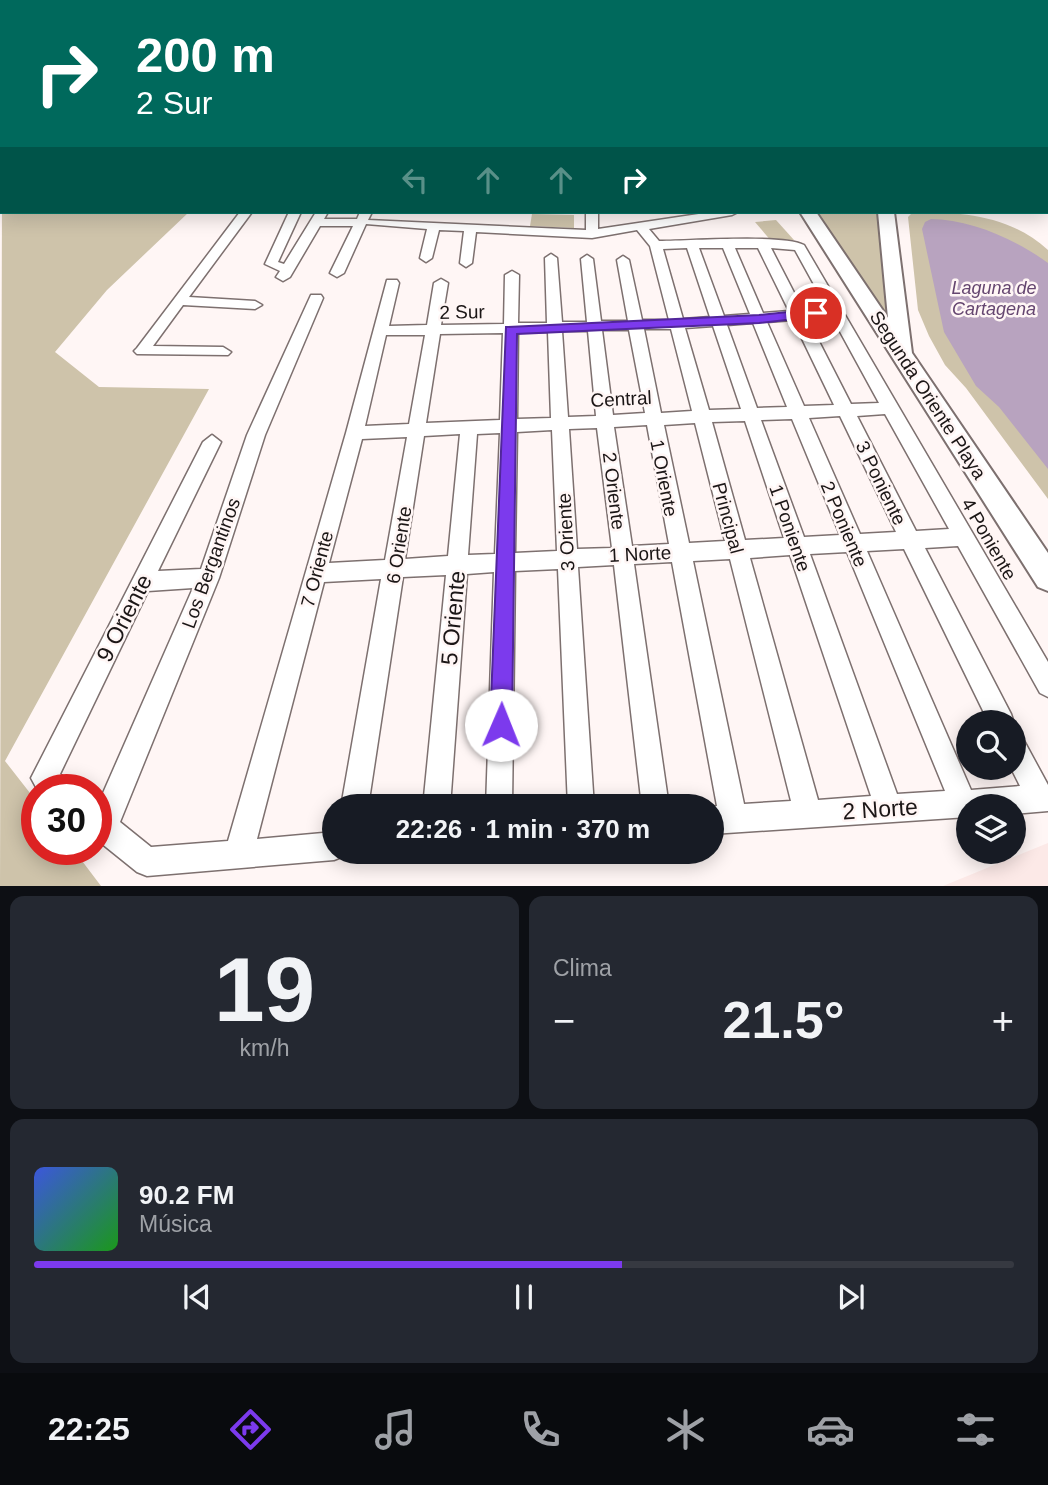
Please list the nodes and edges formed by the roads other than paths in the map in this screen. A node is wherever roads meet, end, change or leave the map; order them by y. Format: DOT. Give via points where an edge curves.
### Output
graph roads {
  1 [pos="244,214"];
  2 [pos="294,214"];
  3 [pos="592,214"];
  4 [pos="719,214"];
  5 [pos="809,214"];
  6 [pos="886,214"];
  7 [pos="319,217"];
  8 [pos="366,220"];
  9 [pos="640,226"];
  10 [pos="434,227"];
  11 [pos="470,229"];
  12 [pos="592,234"];
  13 [pos="762,243"];
  14 [pos="727,244"];
  15 [pos="656,246"];
  16 [pos="692,246"];
  17 [pos="426,258"];
  18 [pos="551,258"];
  19 [pos="587,259"];
  20 [pos="623,260"];
  21 [pos="466,263"];
  22 [pos="337,273"];
  23 [pos="512,275"];
  24 [pos="391,283"];
  25 [pos="441,283"];
  26 [pos="316,298"];
  27 [pos="179,301"];
  28 [pos="255,305"];
  29 [pos="836,312"];
  30 [pos="796,314"];
  31 [pos="759,319"];
  32 [pos="717,321"];
  33 [pos="676,324"];
  34 [pos="634,325"];
  35 [pos="595,327"];
  36 [pos="556,329"];
  37 [pos="511,330"];
  38 [pos="381,331"];
  39 [pos="433,331"];
  40 [pos="223,352"];
  41 [pos="903,356"];
  42 [pos="890,408"];
  43 [pos="845,409"];
  44 [pos="796,411"];
  45 [pos="751,414"];
  46 [pos="700,416"];
  47 [pos="653,418"];
  48 [pos="605,421"];
  49 [pos="560,424"];
  50 [pos="509,426"];
  51 [pos="469,429"];
  52 [pos="418,431"];
  53 [pos="355,433"];
  54 [pos="212,442"];
  55 [pos="964,537"];
  56 [pos="909,540"];
  57 [pos="851,542"];
  58 [pos="796,545"];
  59 [pos="737,548"];
  60 [pos="678,551"];
  61 [pos="622,554"];
  62 [pos="568,558"];
  63 [pos="505,562"];
  64 [pos="457,564"];
  65 [pos="395,568"];
  66 [pos="316,573"];
  67 [pos="208,578"];
  68 [pos="1048,578"];
  69 [pos="142,582"];
  70 [pos="1048,685"];
  71 [pos="995,710"];
  72 [pos="1026,768"];
  73 [pos="46,774"];
  74 [pos="356,794"];
  75 [pos="437,794"];
  76 [pos="499,794"];
  77 [pos="580,794"];
  78 [pos="654,794"];
  79 [pos="719,794"];
  80 [pos="959,794"];
  81 [pos="112,797"];
  82 [pos="1044,799"];
  83 [pos="1026,800"];
  84 [pos="956,804"];
  85 [pos="889,809"];
  86 [pos="807,814"];
  87 [pos="724,820"];
  88 [pos="112,834"];
  89 [pos="322,847"];
  90 [pos="239,853"];
  1 -- 27 [label="street"];
  2 -- 7 [label="street" via="271,264 285,273"];
  3 -- 12 [label="street"];
  4 -- 9 [label="street"];
  5 -- 41 [label="street, Segunda Oriente Playa"];
  6 -- 41 [label="street"];
  7 -- 8 [label="street"];
  8 -- 10 [label="street"];
  8 -- 22 [label="street"];
  9 -- 12 [label="street"];
  9 -- 15 [label="street, Principal"];
  10 -- 11 [label="street"];
  10 -- 17 [label="street"];
  11 -- 12 [label="street"];
  11 -- 21 [label="street"];
  13 -- 14 [label="street, 4 Poniente"];
  13 -- 29 [label="street, 4 Poniente" via="800,248"];
  13 -- 30 [label="street, 3 Poniente"];
  14 -- 16 [label="street, 4 Poniente"];
  14 -- 31 [label="street, 2 Poniente"];
  15 -- 16 [label="street, 4 Poniente"];
  15 -- 33 [label="street, Principal"];
  16 -- 32 [label="street, 1 Poniente"];
  18 -- 36 [label="street, 3 Oriente"];
  19 -- 35 [label="street, 2 Oriente"];
  20 -- 34 [label="street, 1 Oriente"];
  23 -- 37 [label="street"];
  24 -- 38 [label="street, 7 Oriente"];
  25 -- 39 [label="street, 6 Oriente"];
  26 -- 67 [label="street, Los Bergantinos" via="256,435"];
  27 -- 28 [label="street"];
  27 -- 40 [label="street" via="142,351"];
  29 -- 30 [label="street, 2 Sur"];
  29 -- 42 [label="street, 4 Poniente"];
  30 -- 31 [label="street, 2 Sur"];
  30 -- 43 [label="street, 3 Poniente"];
  31 -- 32 [label="street, 2 Sur"];
  31 -- 44 [label="street, 2 Poniente"];
  32 -- 33 [label="street, 2 Sur"];
  32 -- 45 [label="street, 1 Poniente"];
  33 -- 34 [label="street, 2 Sur"];
  33 -- 46 [label="street, Principal"];
  34 -- 35 [label="street, 2 Sur"];
  34 -- 47 [label="street, 1 Oriente"];
  35 -- 36 [label="street, 2 Sur"];
  35 -- 48 [label="street, 2 Oriente"];
  36 -- 37 [label="street, 2 Sur"];
  36 -- 49 [label="street, 3 Oriente"];
  37 -- 39 [label="street, 2 Sur"];
  37 -- 50 [label="street"];
  38 -- 39 [label="street, 2 Sur"];
  38 -- 53 [label="street, 7 Oriente"];
  39 -- 52 [label="street, 6 Oriente"];
  41 -- 68 [label="street, Segunda Oriente Playa"];
  42 -- 43 [label="street, Central"];
  42 -- 55 [label="street, 4 Poniente"];
  43 -- 44 [label="street, Central"];
  43 -- 56 [label="street, 3 Poniente"];
  44 -- 45 [label="street, Central"];
  44 -- 57 [label="street, 2 Poniente"];
  45 -- 46 [label="street, Central"];
  45 -- 58 [label="street, 1 Poniente"];
  46 -- 47 [label="street, Central"];
  46 -- 59 [label="street, Principal"];
  47 -- 48 [label="street, Central"];
  47 -- 60 [label="street, 1 Oriente"];
  48 -- 49 [label="street, Central"];
  48 -- 61 [label="street, 2 Oriente"];
  49 -- 50 [label="street, Central"];
  49 -- 62 [label="street, 3 Oriente"];
  50 -- 51 [label="street, Central"];
  50 -- 63 [label="street"];
  51 -- 52 [label="street, Central"];
  51 -- 64 [label="street, 5 Oriente"];
  52 -- 53 [label="street, Central"];
  52 -- 65 [label="street, 6 Oriente"];
  53 -- 66 [label="street, 7 Oriente"];
  54 -- 69 [label="street, 9 Oriente"];
  55 -- 56 [label="street, 1 Norte"];
  55 -- 70 [label="street, 4 Poniente"];
  56 -- 57 [label="street, 1 Norte"];
  56 -- 71 [label="street, 3 Poniente"];
  57 -- 58 [label="street, 1 Norte"];
  57 -- 80 [label="street, 2 Poniente"];
  58 -- 59 [label="street, 1 Norte"];
  58 -- 85 [label="street, 1 Poniente"];
  59 -- 60 [label="street, 1 Norte"];
  59 -- 86 [label="street, Principal"];
  60 -- 61 [label="street, 1 Norte"];
  60 -- 79 [label="street, 1 Oriente"];
  61 -- 62 [label="street, 1 Norte"];
  61 -- 78 [label="street, 2 Oriente"];
  62 -- 63 [label="street, 1 Norte"];
  62 -- 77 [label="street, 3 Oriente"];
  63 -- 64 [label="street, 1 Norte"];
  63 -- 76 [label="street"];
  64 -- 65 [label="street, 1 Norte"];
  64 -- 75 [label="street, 5 Oriente"];
  65 -- 66 [label="street, 1 Norte"];
  65 -- 74 [label="street, 6 Oriente"];
  66 -- 90 [label="street, 7 Oriente"];
  67 -- 69 [label="street"];
  67 -- 81 [label="street, Los Bergantinos"];
  69 -- 73 [label="street, 9 Oriente"];
  72 -- 82 [label="street"];
  82 -- 83 [label="street, 2 Norte"];
  84 -- 85 [label="street, 2 Norte"];
  85 -- 86 [label="street, 2 Norte"];
  86 -- 87 [label="street, 2 Norte"];
  88 -- 90 [label="street" via="147,862"];
  89 -- 90 [label="street"];
}
